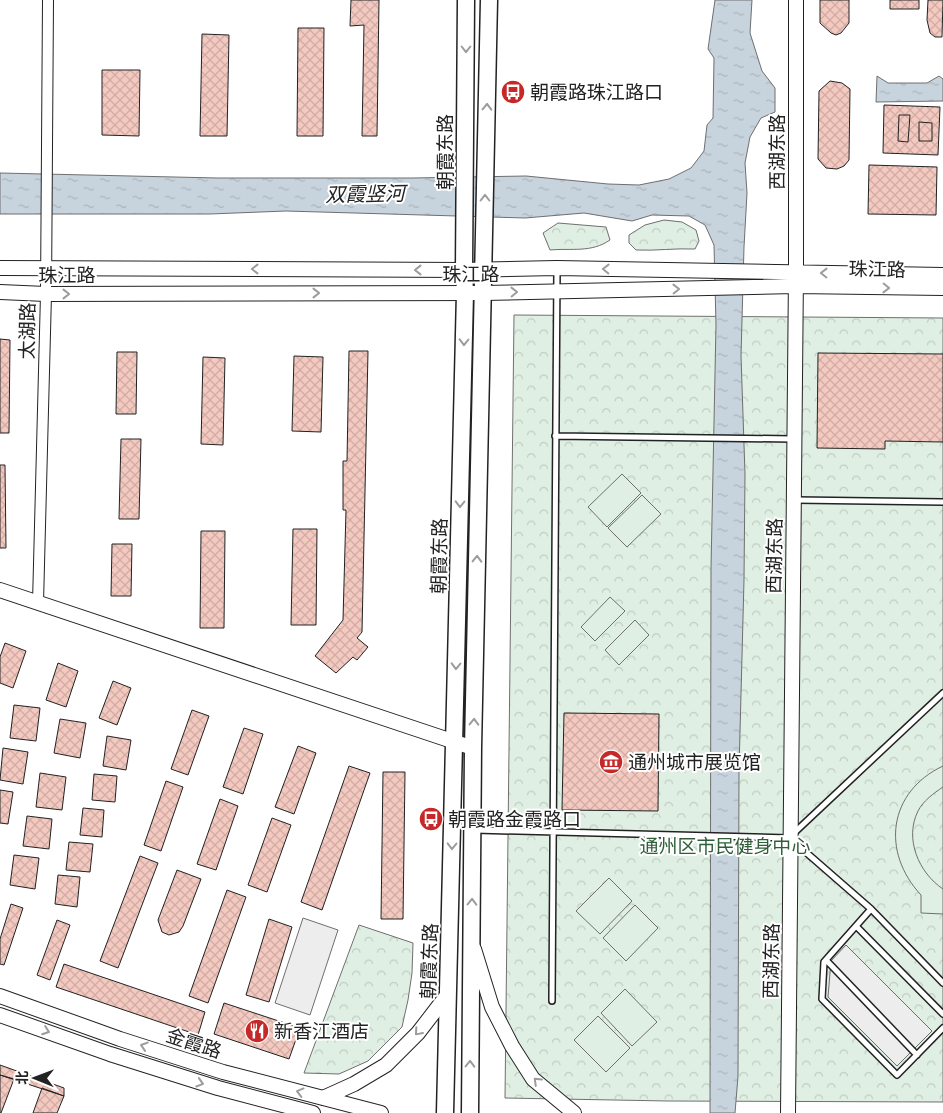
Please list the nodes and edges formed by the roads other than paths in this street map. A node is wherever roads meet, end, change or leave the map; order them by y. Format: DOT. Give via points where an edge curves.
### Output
graph roads {
  1 [pos="48,0"];
  2 [pos="466,0"];
  3 [pos="489,0"];
  4 [pos="796,0"];
  5 [pos="0,268"];
  6 [pos="46,268"];
  7 [pos="557,268"];
  8 [pos="464,270"];
  9 [pos="484,270"];
  10 [pos="943,275"];
  11 [pos="796,280"];
  12 [pos="943,288"];
  13 [pos="0,292"];
  14 [pos="465,293"];
  15 [pos="484,293"];
  16 [pos="46,294"];
  17 [pos="555,436"];
  18 [pos="793,439"];
  19 [pos="793,500"];
  20 [pos="943,502"];
  21 [pos="0,590"];
  22 [pos="38,603"];
  23 [pos="943,693"];
  24 [pos="455,742"];
  25 [pos="473,748"];
  26 [pos="472,830"];
  27 [pos="554,832"];
  28 [pos="789,838"];
  29 [pos="871,909"];
  30 [pos="856,926"];
  31 [pos="472,942"];
  32 [pos="826,960"];
  33 [pos="943,983"];
  34 [pos="448,994"];
  35 [pos="0,996"];
  36 [pos="552,1001"];
  37 [pos="943,1014"];
  38 [pos="0,1015"];
  39 [pos="943,1028"];
  40 [pos="917,1055"];
  41 [pos="323,1098"];
  42 [pos="313,1113"];
  43 [pos="381,1113"];
  44 [pos="445,1113"];
  45 [pos="470,1113"];
  46 [pos="574,1113"];
  47 [pos="788,1113"];
  1 -- 6 [label="street, 太湖路"];
  2 -- 8 [label="main road, 朝霞东路, one-way"];
  9 -- 3 [label="main road, 朝霞东路, one-way"];
  4 -- 11 [label="street, 西湖东路"];
  5 -- 6 [label="street, 珠江路"];
  8 -- 6 [label="street, 珠江路, one-way"];
  6 -- 16 [label="street, 太湖路"];
  7 -- 9 [label="street, 珠江路"];
  11 -- 7 [label="street, 珠江路, one-way" via="749,272"];
  7 -- 17 [label="lane"];
  8 -- 9 [label="street, 珠江路"];
  8 -- 14 [label="main road, 朝霞东路"];
  9 -- 15 [label="main road, 朝霞东路"];
  10 -- 11 [label="street, 珠江路, one-way"];
  11 -- 12 [label="street, 珠江路, one-way"];
  15 -- 11 [label="street, 珠江路, one-way" via="750,288"];
  11 -- 18 [label="street, 西湖东路"];
  13 -- 16 [label="street, 珠江路"];
  14 -- 15 [label="street, 珠江路"];
  16 -- 14 [label="street, 珠江路, one-way"];
  14 -- 24 [label="main road, 朝霞东路, one-way"];
  25 -- 15 [label="main road, 朝霞东路, one-way"];
  16 -- 22 [label="street, 太湖路"];
  17 -- 18 [label="lane"];
  17 -- 27 [label="lane"];
  18 -- 19 [label="street, 西湖东路"];
  19 -- 20 [label="lane"];
  19 -- 28 [label="street, 西湖东路"];
  21 -- 22 [label="street"];
  22 -- 24 [label="street"];
  23 -- 28 [label="lane"];
  24 -- 25 [label="street"];
  24 -- 34 [label="main road, 朝霞东路, one-way"];
  25 -- 26 [label="main road, 朝霞东路"];
  26 -- 27 [label="lane"];
  31 -- 26 [label="main road, 朝霞东路, one-way"];
  27 -- 28 [label="lane"];
  27 -- 36 [label="lane"];
  28 -- 29 [label="lane"];
  28 -- 47 [label="street, 西湖东路"];
  29 -- 30 [label="lane"];
  29 -- 33 [label="lane"];
  30 -- 32 [label="lane"];
  30 -- 37 [label="lane"];
  45 -- 31 [label="main road, 朝霞东路, one-way"];
  46 -- 31 [label="street, one-way" via="533,1079 512,1046 492,1007"];
  32 -- 40 [label="lane"];
  32 -- 40 [label="lane" via="822,999 897,1075"];
  34 -- 41 [label="street, one-way" via="418,1033 386,1065"];
  34 -- 44 [label="main road, 朝霞东路"];
  41 -- 35 [label="street, 金霞路, one-way" via="223,1072"];
  38 -- 42 [label="street, 金霞路, one-way" via="209,1086"];
  39 -- 40 [label="lane"];
  41 -- 43 [label="street, 金霞路"];
}
